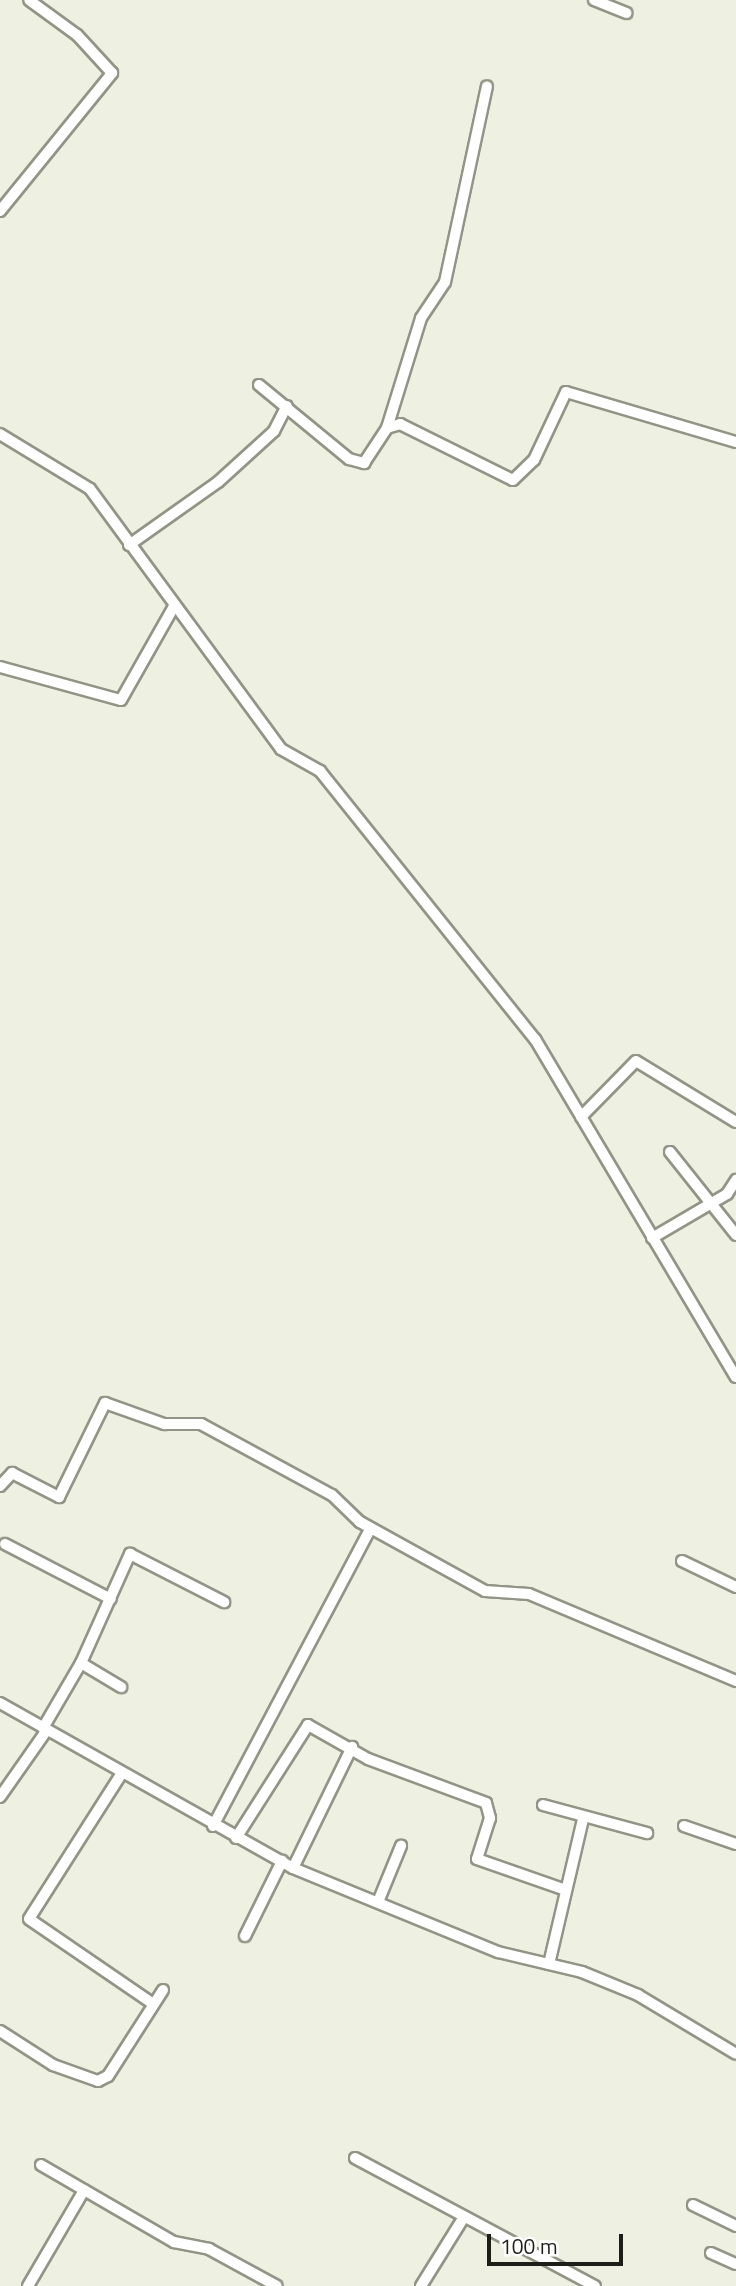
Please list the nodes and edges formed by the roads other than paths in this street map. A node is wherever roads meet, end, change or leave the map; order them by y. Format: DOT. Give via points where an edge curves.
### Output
graph roads {
  1 [pos="29,0"];
  2 [pos="594,0"];
  3 [pos="626,13"];
  4 [pos="487,86"];
  5 [pos="0,211"];
  6 [pos="259,385"];
  7 [pos="287,406"];
  8 [pos="387,428"];
  9 [pos="0,434"];
  10 [pos="736,442"];
  11 [pos="129,545"];
  12 [pos="173,608"];
  13 [pos="0,667"];
  14 [pos="581,1117"];
  15 [pos="736,1122"];
  16 [pos="670,1152"];
  17 [pos="736,1180"];
  18 [pos="713,1200"];
  19 [pos="736,1236"];
  20 [pos="652,1238"];
  21 [pos="736,1377"];
  22 [pos="0,1486"];
  23 [pos="372,1528"];
  24 [pos="5,1545"];
  25 [pos="682,1561"];
  26 [pos="736,1587"];
  27 [pos="111,1599"];
  28 [pos="224,1602"];
  29 [pos="81,1663"];
  30 [pos="736,1681"];
  31 [pos="121,1688"];
  32 [pos="0,1703"];
  33 [pos="45,1729"];
  34 [pos="352,1746"];
  35 [pos="120,1776"];
  36 [pos="0,1797"];
  37 [pos="543,1805"];
  38 [pos="583,1818"];
  39 [pos="213,1826"];
  40 [pos="684,1826"];
  41 [pos="647,1833"];
  42 [pos="236,1838"];
  43 [pos="736,1844"];
  44 [pos="401,1846"];
  45 [pos="282,1861"];
  46 [pos="293,1868"];
  47 [pos="566,1890"];
  48 [pos="377,1902"];
  49 [pos="245,1936"];
  50 [pos="549,1964"];
  51 [pos="163,1990"];
  52 [pos="153,2004"];
  53 [pos="0,2031"];
  54 [pos="736,2053"];
  55 [pos="355,2158"];
  56 [pos="41,2165"];
  57 [pos="84,2190"];
  58 [pos="693,2205"];
  59 [pos="464,2217"];
  60 [pos="736,2226"];
  61 [pos="711,2253"];
  62 [pos="736,2264"];
  63 [pos="28,2286"];
  64 [pos="276,2286"];
  65 [pos="421,2286"];
  66 [pos="596,2286"];
  1 -- 5 [label="street" via="77,35 111,74"];
  2 -- 3 [label="street"];
  4 -- 8 [label="street" via="445,282 421,318"];
  6 -- 7 [label="street"];
  7 -- 8 [label="street" via="349,459 364,463"];
  7 -- 11 [label="street" via="274,431 218,482"];
  8 -- 10 [label="street" via="414,429 513,480 534,460 566,392"];
  9 -- 11 [label="street" via="90,489"];
  11 -- 12 [label="street"];
  12 -- 13 [label="street" via="121,700"];
  12 -- 14 [label="street" via="281,750 320,771 535,1039"];
  14 -- 15 [label="street" via="636,1061"];
  14 -- 20 [label="street"];
  16 -- 18 [label="street"];
  17 -- 18 [label="street"];
  18 -- 19 [label="street"];
  18 -- 20 [label="street"];
  20 -- 21 [label="street"];
  22 -- 23 [label="street" via="12,1473 59,1497 105,1402 117,1403 164,1424 201,1424 243,1443 332,1495"];
  23 -- 30 [label="street" via="485,1591 529,1594"];
  23 -- 39 [label="street"];
  24 -- 27 [label="street"];
  25 -- 26 [label="street"];
  27 -- 28 [label="street" via="130,1553"];
  27 -- 29 [label="street"];
  29 -- 31 [label="street"];
  29 -- 33 [label="street"];
  32 -- 33 [label="street"];
  33 -- 35 [label="street"];
  33 -- 36 [label="street"];
  34 -- 42 [label="street" via="308,1725"];
  34 -- 46 [label="street"];
  34 -- 47 [label="street" via="425,1784 486,1803 491,1818 477,1859"];
  35 -- 39 [label="street"];
  35 -- 52 [label="street" via="29,1919"];
  37 -- 38 [label="street"];
  38 -- 41 [label="street"];
  38 -- 47 [label="street"];
  39 -- 42 [label="street"];
  40 -- 43 [label="street"];
  42 -- 45 [label="street"];
  44 -- 48 [label="street"];
  45 -- 46 [label="street"];
  45 -- 49 [label="street"];
  46 -- 48 [label="street"];
  47 -- 50 [label="street"];
  48 -- 50 [label="street" via="498,1952"];
  50 -- 54 [label="street" via="638,1995"];
  51 -- 52 [label="street"];
  52 -- 53 [label="street" via="108,2076 99,2081 53,2065"];
  55 -- 59 [label="street"];
  56 -- 57 [label="street"];
  57 -- 63 [label="street"];
  57 -- 64 [label="street" via="174,2242 209,2249"];
  58 -- 60 [label="street"];
  59 -- 65 [label="street"];
  59 -- 66 [label="street"];
  61 -- 62 [label="street"];
}
